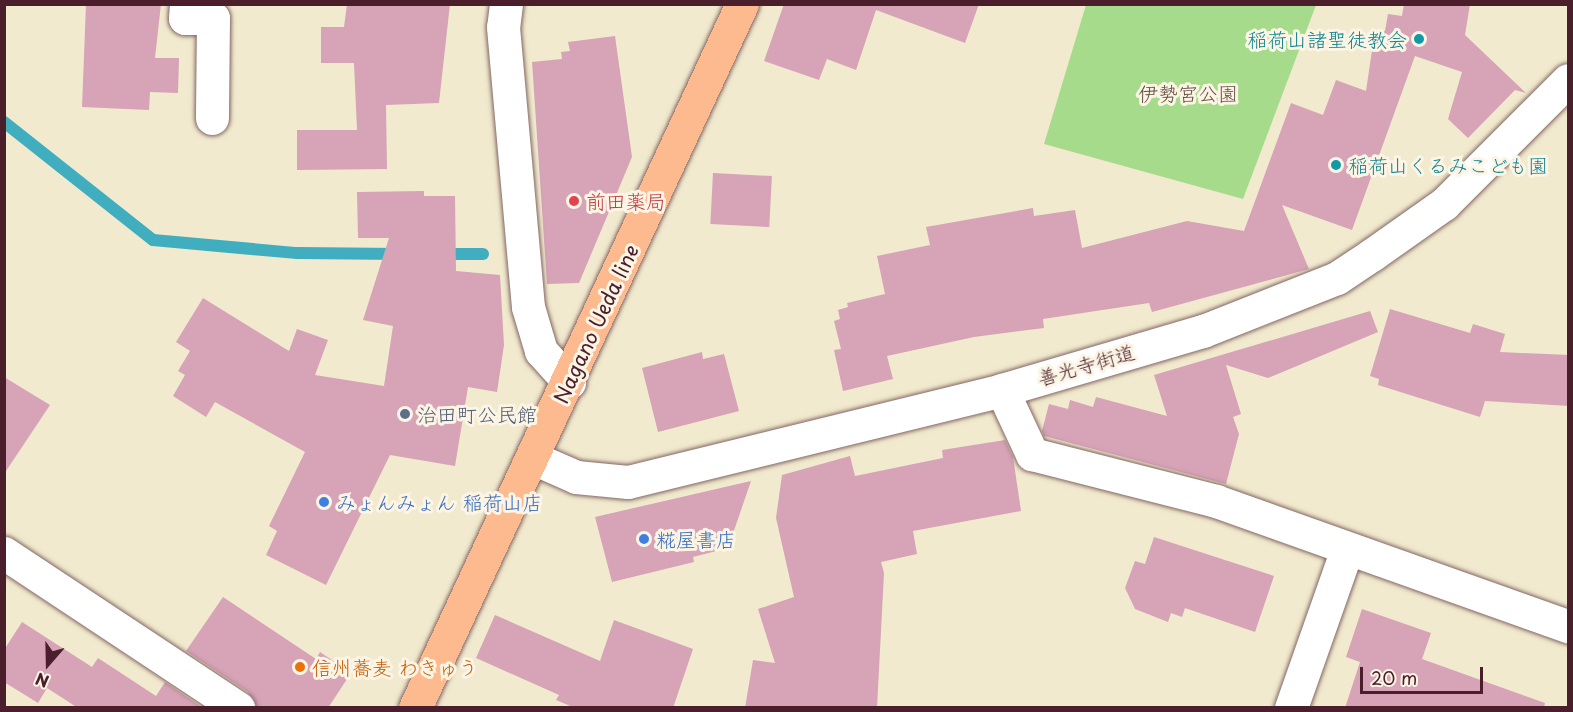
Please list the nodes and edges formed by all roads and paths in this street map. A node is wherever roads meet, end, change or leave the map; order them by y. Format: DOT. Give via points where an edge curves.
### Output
graph roads {
  1 [pos="186,4"];
  2 [pos="506,4"];
  3 [pos="742,4"];
  4 [pos="1569,80"];
  5 [pos="212,118"];
  6 [pos="569,382"];
  7 [pos="1002,390"];
  8 [pos="533,458"];
  9 [pos="1347,549"];
  10 [pos="4,553"];
  11 [pos="1569,626"];
  12 [pos="238,708"];
  13 [pos="415,708"];
  14 [pos="1291,708"];
  1 -- 5 [label="street" via="185,18 213,18"];
  2 -- 6 [label="street" via="503,27 528,307 541,351"];
  3 -- 6 [label="main road, Nagano Ueda line"];
  4 -- 7 [label="street, 善光寺街道" via="1444,204 1337,278 1203,331"];
  6 -- 8 [label="main road, Nagano Ueda line"];
  7 -- 8 [label="street, 善光寺街道" via="628,482 576,477"];
  7 -- 9 [label="street" via="1032,454 1216,501"];
  8 -- 13 [label="main road, Nagano Ueda line"];
  9 -- 11 [label="street"];
  9 -- 14 [label="street"];
  10 -- 12 [label="street"];
}
